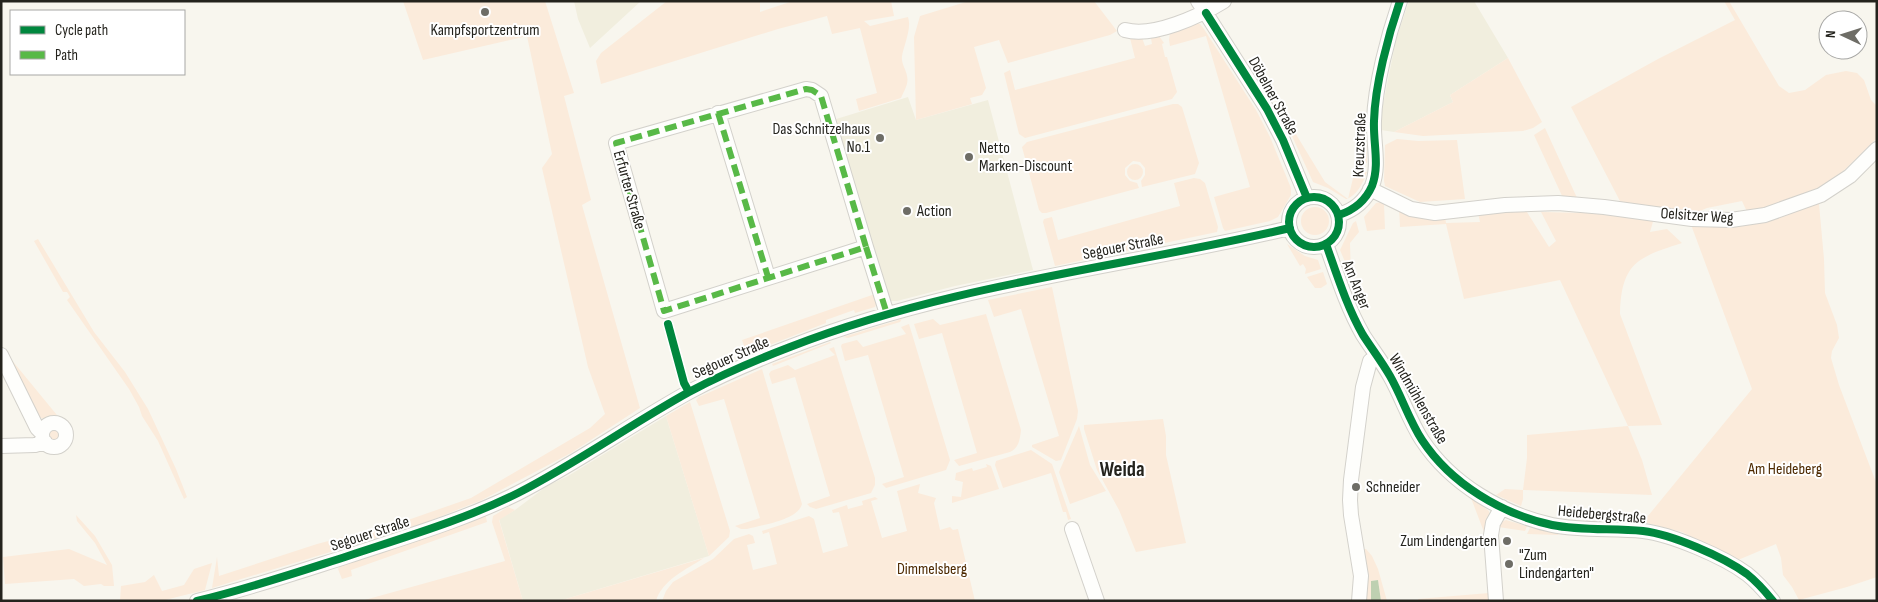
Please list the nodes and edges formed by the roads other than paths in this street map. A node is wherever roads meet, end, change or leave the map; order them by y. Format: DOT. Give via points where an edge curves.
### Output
graph roads {
  1 [pos="1224,1"];
  2 [pos="1400,1"];
  3 [pos="1202,7"];
  4 [pos="1126,30"];
  5 [pos="718,113"];
  6 [pos="1877,149"];
  7 [pos="1370,189"];
  8 [pos="1307,198"];
  9 [pos="1339,215"];
  10 [pos="1290,228"];
  11 [pos="1326,244"];
  12 [pos="866,246"];
  13 [pos="768,277"];
  14 [pos="664,310"];
  15 [pos="887,314"];
  16 [pos="668,324"];
  17 [pos="1363,335"];
  18 [pos="1,355"];
  19 [pos="1377,356"];
  20 [pos="1,446"];
  21 [pos="1502,507"];
  22 [pos="1072,529"];
  23 [pos="197,601"];
  24 [pos="1097,601"];
  25 [pos="1359,601"];
  26 [pos="1496,601"];
  27 [pos="1773,601"];
  1 -- 3 [label="street"];
  2 -- 7 [label="street, Kreuzstraße" via="1384,56 1376,102 1376,167"];
  3 -- 4 [label="street" via="1162,28"];
  3 -- 8 [label="street, Döbelner Straße" via="1267,109"];
  5 -- 12 [label="street, Erfurter Straße" via="806,89 821,96"];
  5 -- 13 [label="street"];
  5 -- 14 [label="street, Erfurter Straße" via="616,143"];
  6 -- 7 [label="street, Oelsitzer Weg" via="1850,176 1821,195 1775,212 1731,220 1692,219 1558,203 1435,213 1411,209"];
  7 -- 9 [label="street, Kreuzstraße" via="1364,201"];
  8 -- 9 [label="street" via="1329,201"];
  8 -- 10 [label="street" via="1292,211"];
  9 -- 11 [label="street" via="1335,236"];
  10 -- 11 [label="street" via="1298,241 1306,246"];
  10 -- 15 [label="street, Segouer Straße" via="1044,277"];
  11 -- 17 [label="street, Am Anger"];
  12 -- 13 [label="street"];
  12 -- 15 [label="street, Erfurter Straße"];
  13 -- 14 [label="street"];
  14 -- 16 [label="street, Erfurter Straße"];
  15 -- 23 [label="street, Segouer Straße" via="825,334 732,371 689,392 533,485 480,510 431,529"];
  17 -- 19 [label="street, Windmühlenstraße"];
  18 -- 20 [label="street" via="43,438 35,445"];
  19 -- 21 [label="street, Windmühlenstraße" via="1431,451 1475,492"];
  19 -- 25 [label="street" via="1370,361 1363,387 1350,494 1361,576"];
  21 -- 26 [label="street" via="1491,535"];
  21 -- 27 [label="street, Heidebergstraße" via="1551,525 1642,531 1674,538 1745,572"];
  22 -- 24 [label="street"];
}
